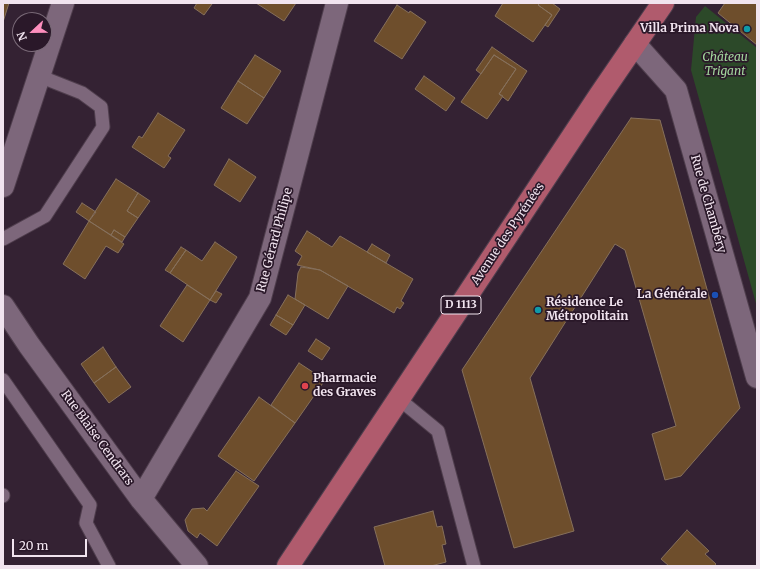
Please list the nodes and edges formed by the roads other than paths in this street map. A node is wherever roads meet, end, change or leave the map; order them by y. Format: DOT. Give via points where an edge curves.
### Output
graph roads {
  1 [pos="63,3"];
  2 [pos="337,3"];
  3 [pos="663,3"];
  4 [pos="635,44"];
  5 [pos="39,76"];
  6 [pos="3,186"];
  7 [pos="3,239"];
  8 [pos="3,306"];
  9 [pos="757,377"];
  10 [pos="3,380"];
  11 [pos="399,399"];
  12 [pos="142,499"];
  13 [pos="110,566"];
  14 [pos="196,566"];
  15 [pos="288,566"];
  16 [pos="474,566"];
  1 -- 5 [label="street"];
  2 -- 12 [label="street, Rue Gérard Philipe" via="260,298"];
  3 -- 4 [label="main road, Avenue des Pyrénées / D 1113"];
  4 -- 9 [label="street, Rue de Chambéry" via="676,90"];
  4 -- 11 [label="main road, Avenue des Pyrénées / D 1113"];
  5 -- 6 [label="street"];
  5 -- 7 [label="lane" via="82,93 101,107 103,127 45,216"];
  8 -- 12 [label="street, Rue Blaise Cendrars"];
  10 -- 13 [label="lane" via="90,505 86,523"];
  11 -- 15 [label="main road, Avenue des Pyrénées / D 1113"];
  11 -- 16 [label="lane" via="438,431"];
  12 -- 14 [label="street, Rue Blaise Cendrars"];
}
